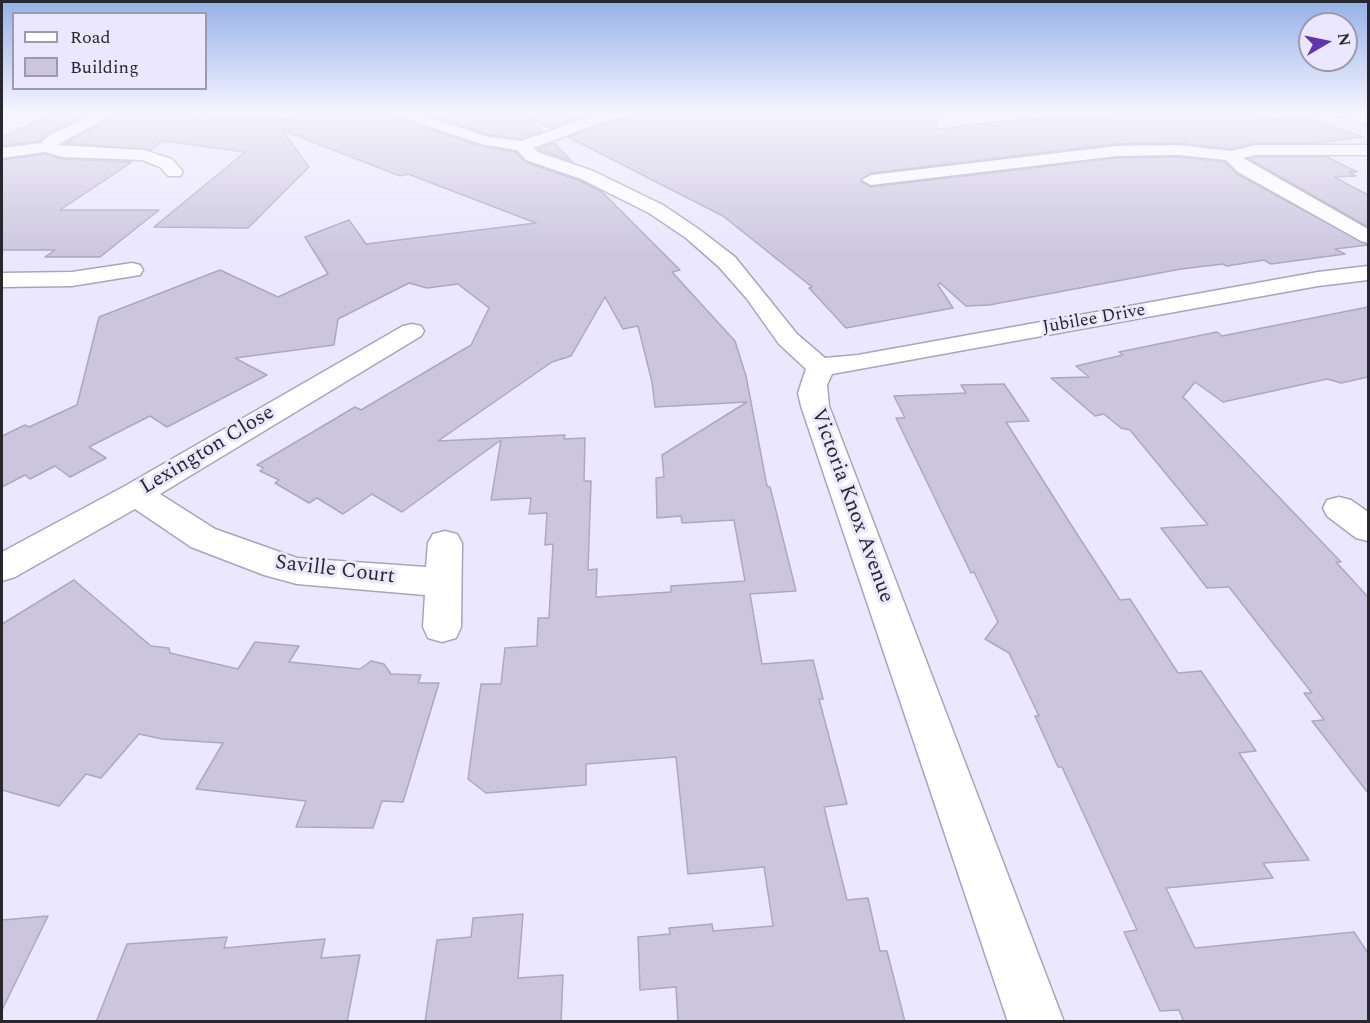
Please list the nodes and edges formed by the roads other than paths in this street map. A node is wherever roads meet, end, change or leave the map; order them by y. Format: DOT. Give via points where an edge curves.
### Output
graph roads {
  1 [pos="157,160"];
  2 [pos="543,160"];
  3 [pos="1043,160"];
  4 [pos="1235,160"];
  5 [pos="174,172"];
  6 [pos="850,177"];
  7 [pos="871,180"];
  8 [pos="890,189"];
  9 [pos="1368,237"];
  10 [pos="132,270"];
  11 [pos="1368,273"];
  12 [pos="2,280"];
  13 [pos="413,330"];
  14 [pos="819,367"];
  15 [pos="136,494"];
  16 [pos="1339,508"];
  17 [pos="1368,529"];
  18 [pos="445,543"];
  19 [pos="2,568"];
  20 [pos="443,582"];
  21 [pos="442,627"];
  22 [pos="1036,1022"];
  1 -- 5 [label="street"];
  2 -- 14 [label="street" via="637,198 693,234 727,262 788,339"];
  3 -- 7 [label="street"];
  4 -- 9 [label="street"];
  6 -- 7 [label="street"];
  7 -- 8 [label="street"];
  10 -- 12 [label="street" via="72,279"];
  11 -- 14 [label="street, Jubilee Drive"];
  13 -- 15 [label="street, Lexington Close"];
  14 -- 22 [label="street, Victoria Knox Avenue" via="812,393 815,406"];
  15 -- 19 [label="street, Lexington Close"];
  15 -- 20 [label="street, Saville Court" via="203,538 264,562 297,571"];
  16 -- 17 [label="street"];
  18 -- 20 [label="street"];
  20 -- 21 [label="street"];
}
